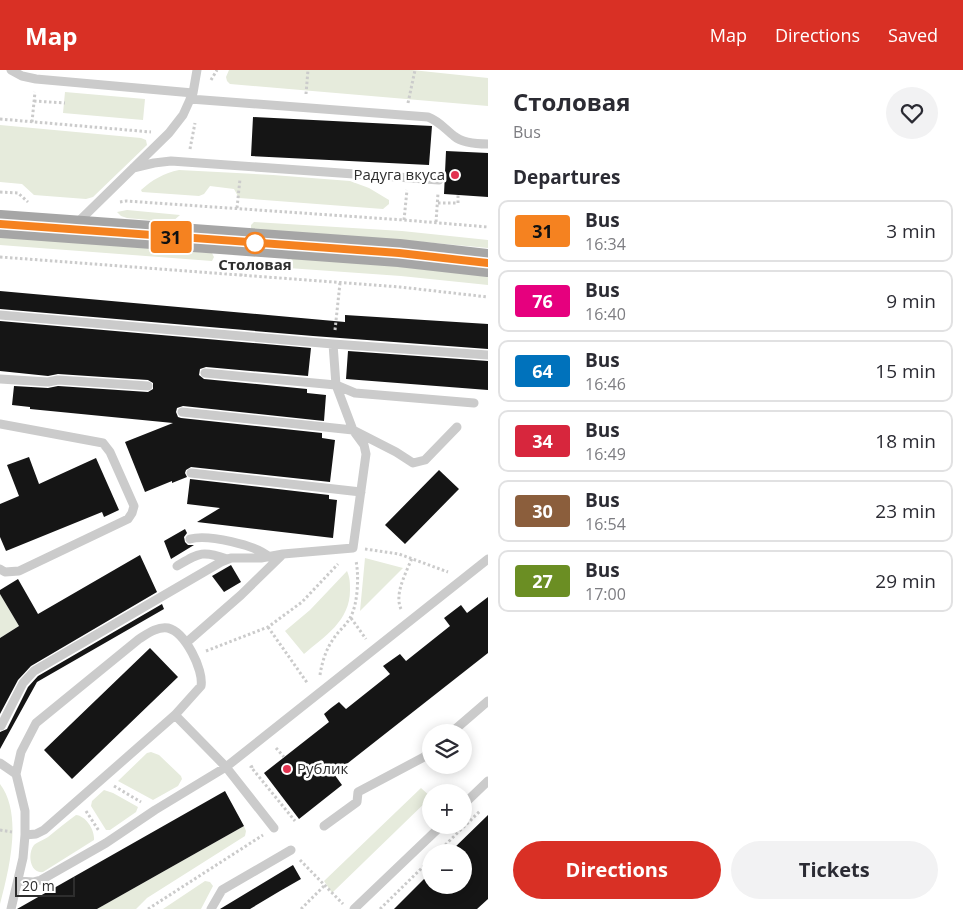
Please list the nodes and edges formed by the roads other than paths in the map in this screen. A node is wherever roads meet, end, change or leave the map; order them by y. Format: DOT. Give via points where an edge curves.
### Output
graph roads {
  1 [pos="11,70"];
  2 [pos="197,70"];
  3 [pos="191,96"];
  4 [pos="488,144"];
  5 [pos="133,168"];
  6 [pos="439,180"];
  7 [pos="0,224"];
  8 [pos="71,229"];
  9 [pos="488,263"];
  10 [pos="0,315"];
  11 [pos="333,344"];
  12 [pos="488,355"];
  13 [pos="205,373"];
  14 [pos="0,379"];
  15 [pos="336,385"];
  16 [pos="148,386"];
  17 [pos="474,403"];
  18 [pos="182,412"];
  19 [pos="0,424"];
  20 [pos="457,427"];
  21 [pos="353,430"];
  22 [pos="191,473"];
  23 [pos="361,492"];
  24 [pos="190,539"];
  25 [pos="283,554"];
  26 [pos="270,557"];
  27 [pos="227,559"];
  28 [pos="488,560"];
  29 [pos="177,566"];
  30 [pos="0,569"];
  31 [pos="186,644"];
  32 [pos="488,701"];
  33 [pos="175,716"];
  34 [pos="461,724"];
  35 [pos="1,726"];
  36 [pos="422,758"];
  37 [pos="0,763"];
  38 [pos="226,767"];
  39 [pos="16,774"];
  40 [pos="488,781"];
  41 [pos="472,796"];
  42 [pos="324,826"];
  43 [pos="274,828"];
  44 [pos="433,834"];
  45 [pos="25,835"];
  46 [pos="291,850"];
  47 [pos="18,881"];
  48 [pos="11,909"];
  49 [pos="211,909"];
  50 [pos="354,909"];
  1 -- 3 [label="lane" via="36,79"];
  2 -- 3 [label="lane"];
  3 -- 4 [label="lane" via="428,117 456,138"];
  3 -- 5 [label="lane" via="183,115 169,133"];
  5 -- 6 [label="lane" via="172,161"];
  5 -- 8 [label="lane"];
  7 -- 8 [label="main road"];
  8 -- 9 [label="main road" via="399,253"];
  10 -- 11 [label="lane"];
  11 -- 12 [label="lane"];
  11 -- 15 [label="lane"];
  13 -- 15 [label="lane"];
  14 -- 16 [label="lane"];
  15 -- 17 [label="lane" via="355,393"];
  15 -- 21 [label="lane"];
  18 -- 21 [label="lane"];
  19 -- 30 [label="lane" via="103,443 134,506 128,519 19,571"];
  20 -- 21 [label="lane" via="425,460 413,463"];
  21 -- 23 [label="lane" via="364,445 366,454"];
  22 -- 23 [label="lane"];
  23 -- 25 [label="lane" via="353,548"];
  24 -- 26 [label="lane" via="215,538 262,550"];
  25 -- 26 [label="lane"];
  25 -- 31 [label="lane"];
  26 -- 27 [label="lane"];
  27 -- 29 [label="lane" via="204,552"];
  27 -- 35 [label="lane" via="34,671 23,683"];
  28 -- 38 [label="lane"];
  31 -- 33 [label="lane" via="202,674 201,686"];
  31 -- 39 [label="lane" via="177,632 167,628 152,631 139,639 36,723 21,752"];
  32 -- 34 [label="lane"];
  33 -- 38 [label="lane"];
  33 -- 45 [label="lane" via="44,830"];
  36 -- 42 [label="lane" via="358,792 357,802"];
  37 -- 39 [label="lane"];
  38 -- 43 [label="lane"];
  38 -- 47 [label="lane" via="41,880"];
  39 -- 45 [label="lane" via="25,811"];
  40 -- 41 [label="lane"];
  44 -- 50 [label="lane"];
  45 -- 47 [label="lane"];
  46 -- 49 [label="lane" via="222,890"];
  47 -- 48 [label="lane"];
}
